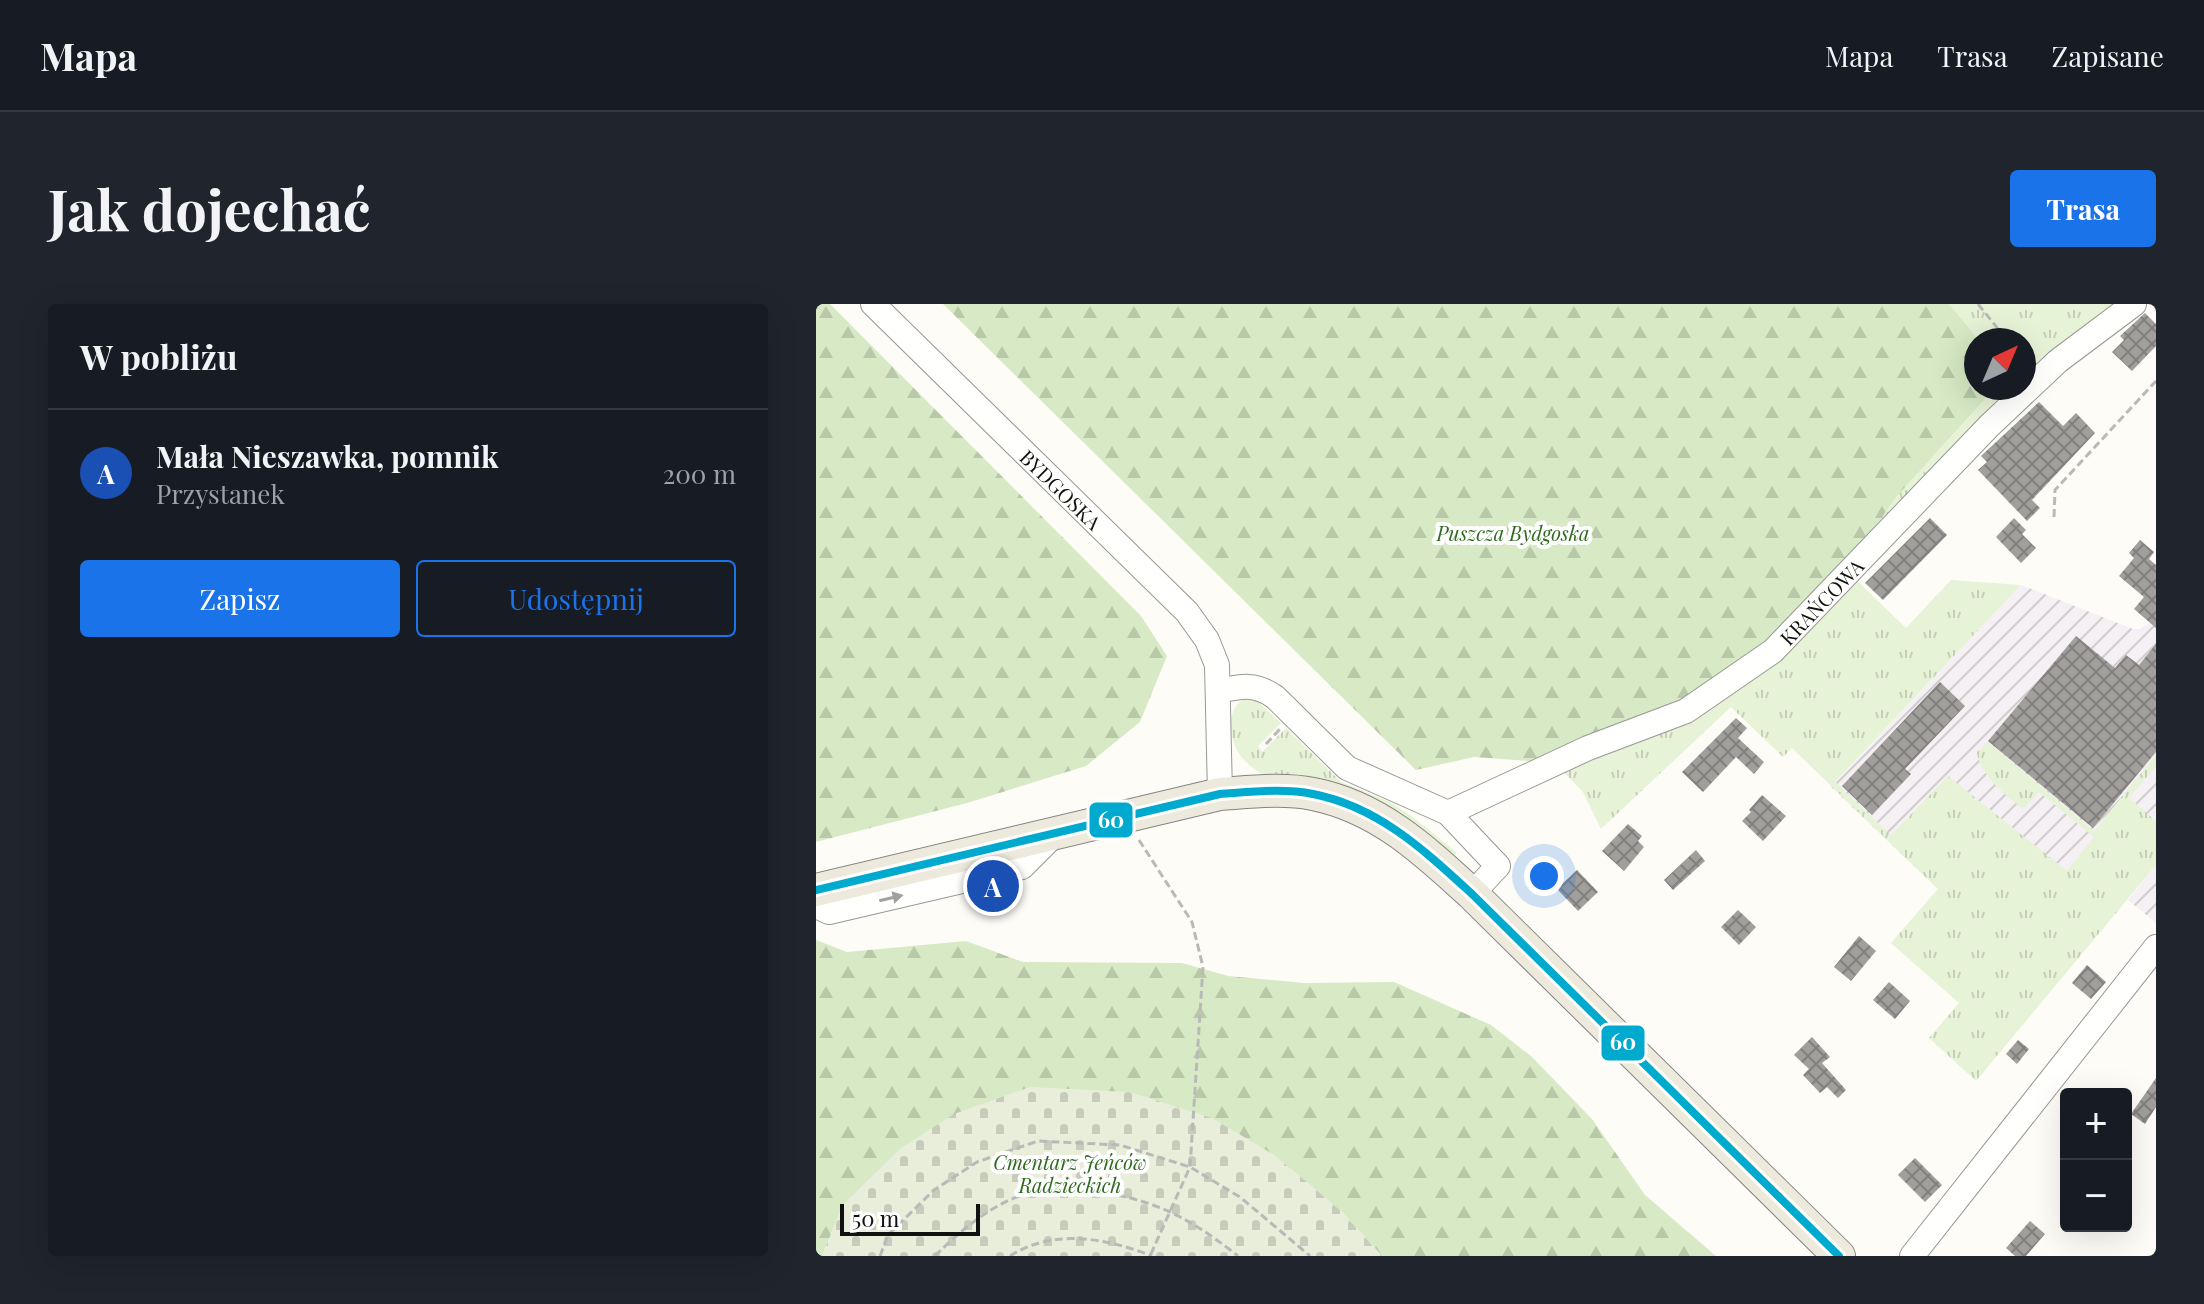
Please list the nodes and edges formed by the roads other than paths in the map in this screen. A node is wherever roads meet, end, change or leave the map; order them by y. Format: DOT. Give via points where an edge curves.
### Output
graph roads {
  1 [pos="873,304"];
  2 [pos="2134,304"];
  3 [pos="1219,691"];
  4 [pos="1220,794"];
  5 [pos="1448,813"];
  6 [pos="1056,833"];
  7 [pos="816,890"];
  8 [pos="1472,894"];
  9 [pos="816,906"];
  10 [pos="2156,947"];
  11 [pos="1839,1256"];
  12 [pos="1912,1256"];
  1 -- 3 [label="street, BYDGOSKA" via="1187,612 1207,640 1217,665"];
  2 -- 5 [label="street, KRAŃCOWA" via="2058,361 1989,426 1773,651 1686,711 1588,748"];
  3 -- 4 [label="street, BYDGOSKA"];
  3 -- 5 [label="street" via="1246,685 1262,688 1347,768"];
  4 -- 6 [label="main road"];
  4 -- 8 [label="main road" via="1313,794 1380,818"];
  5 -- 8 [label="street" via="1498,866"];
  6 -- 7 [label="main road"];
  9 -- 6 [label="street, one-way" via="829,912 1022,867"];
  8 -- 11 [label="main road"];
  10 -- 12 [label="street"];
}
